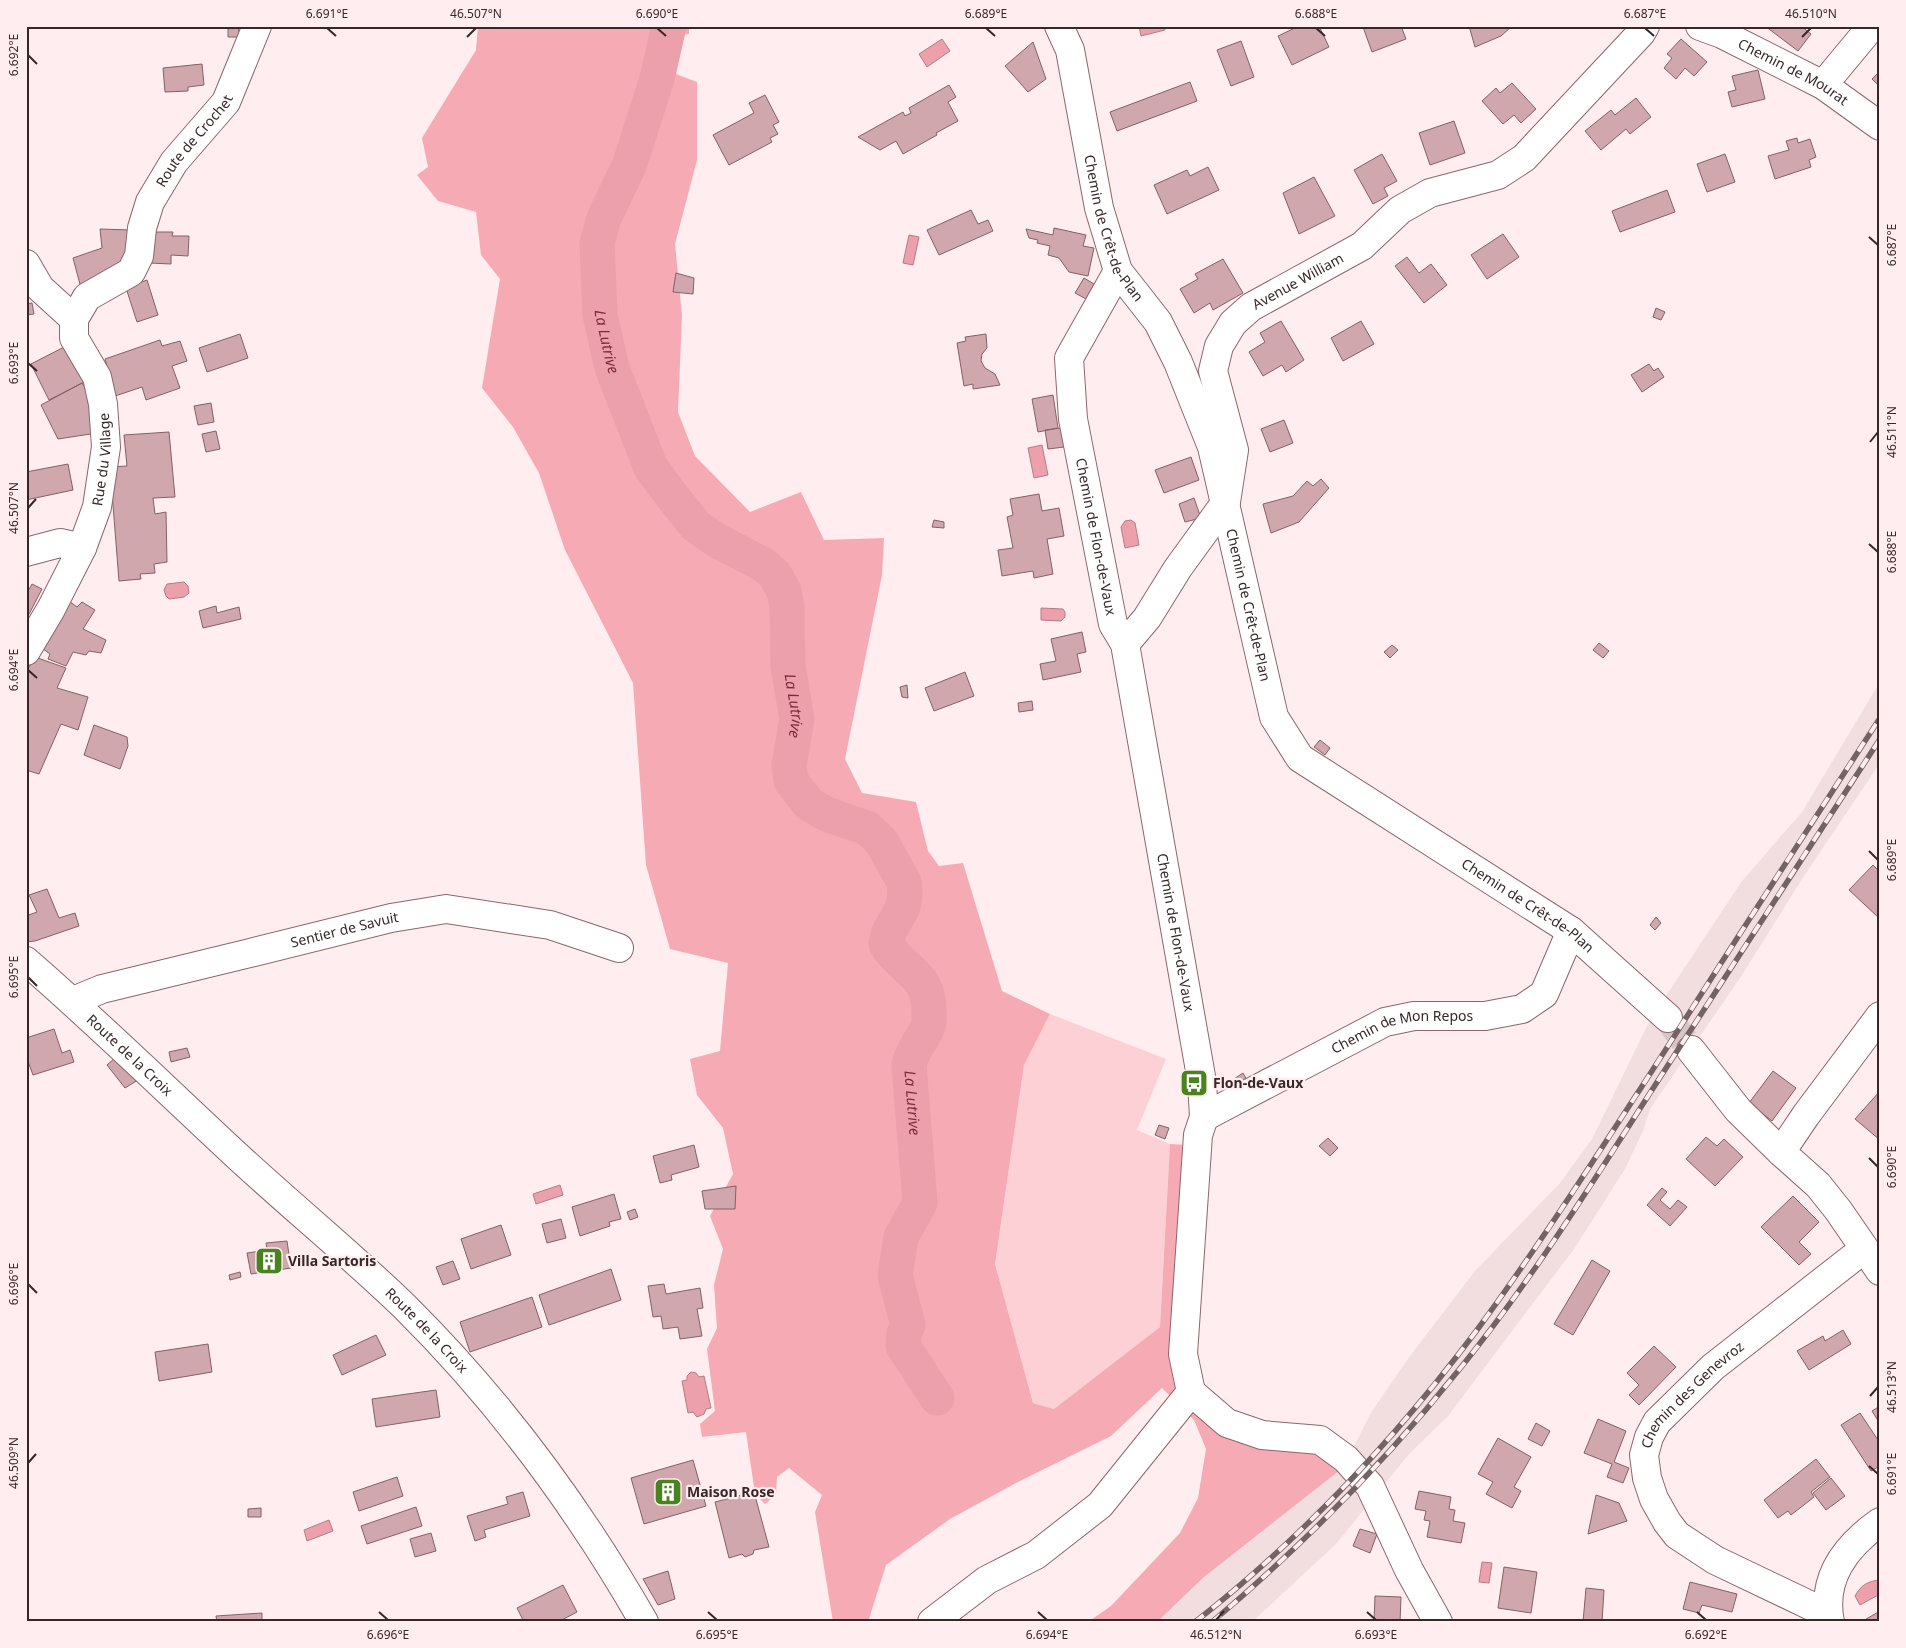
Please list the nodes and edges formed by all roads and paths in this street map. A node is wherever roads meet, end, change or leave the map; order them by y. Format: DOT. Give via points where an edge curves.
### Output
graph roads {
  1 [pos="258,26"];
  2 [pos="1059,26"];
  3 [pos="1645,26"];
  4 [pos="1700,26"];
  5 [pos="1872,26"];
  6 [pos="1823,85"];
  7 [pos="1880,126"];
  8 [pos="26,264"];
  9 [pos="1118,271"];
  10 [pos="33,290"];
  11 [pos="74,319"];
  12 [pos="1226,502"];
  13 [pos="82,548"];
  14 [pos="26,552"];
  15 [pos="1125,644"];
  16 [pos="26,651"];
  17 [pos="1571,931"];
  18 [pos="619,948"];
  19 [pos="26,961"];
  20 [pos="73,1001"];
  21 [pos="1880,1016"];
  22 [pos="1668,1018"];
  23 [pos="1691,1050"];
  24 [pos="1204,1117"];
  25 [pos="1781,1152"];
  26 [pos="1864,1249"];
  27 [pos="1880,1271"];
  28 [pos="1191,1392"];
  29 [pos="1880,1522"];
  30 [pos="1829,1618"];
  31 [pos="644,1622"];
  32 [pos="932,1622"];
  33 [pos="1438,1622"];
  1 -- 11 [label="street, Route de Crochet" via="226,102 174,162 150,202 142,228 139,256 131,272 87,297"];
  2 -- 9 [label="street, Chemin de Crêt-de-Plan" via="1070,50 1099,208"];
  3 -- 12 [label="street, Avenue William" via="1524,158 1498,175 1430,193 1400,210 1362,246 1252,307 1232,323 1219,346 1213,371 1234,450"];
  4 -- 6 [label="street, Chemin de Mourat"];
  5 -- 6 [label="street"];
  6 -- 7 [label="street, Chemin de Mourat"];
  8 -- 10 [label="street"];
  9 -- 12 [label="street, Chemin de Crêt-de-Plan" via="1158,322 1178,362 1212,447"];
  9 -- 15 [label="street, Chemin de Flon-de-Vaux" via="1070,358 1074,419 1111,615"];
  10 -- 11 [label="street"];
  11 -- 13 [label="street, Rue du Village" via="74,338 97,377 103,404 106,447 97,507"];
  12 -- 15 [label="street, Avenue William" via="1178,568 1147,618"];
  12 -- 17 [label="street, Chemin de Crêt-de-Plan" via="1274,717 1300,758"];
  13 -- 14 [label="street" via="60,543"];
  13 -- 16 [label="street, Rue du Village"];
  15 -- 24 [label="street, Chemin de Flon-de-Vaux" via="1202,1082"];
  17 -- 22 [label="street, Chemin de Crêt-de-Plan"];
  17 -- 24 [label="street, Chemin de Mon Repos" via="1544,994 1522,1009 1486,1016 1414,1016 1385,1022"];
  18 -- 20 [label="street, Sentier de Savuit" via="550,925 446,909 391,918 102,989"];
  19 -- 20 [label="street, Route de la Croix"];
  20 -- 31 [label="street, Route de la Croix" via="404,1307 469,1375 568,1501"];
  21 -- 25 [label="street"];
  23 -- 25 [label="street" via="1738,1110"];
  24 -- 28 [label="street, Chemin de Flon-de-Vaux" via="1198,1135 1183,1354"];
  25 -- 26 [label="street" via="1818,1185"];
  26 -- 27 [label="street"];
  26 -- 30 [label="street, Chemin des Genevroz" via="1712,1367 1657,1422 1644,1455 1646,1478 1654,1499 1677,1535 1715,1560"];
  28 -- 32 [label="street" via="1100,1505 1036,1555 987,1580"];
  28 -- 33 [label="street" via="1228,1423 1262,1435 1320,1440 1346,1459 1370,1486 1409,1570"];
  29 -- 30 [label="street" via="1863,1534 1836,1568 1831,1583"];
}
